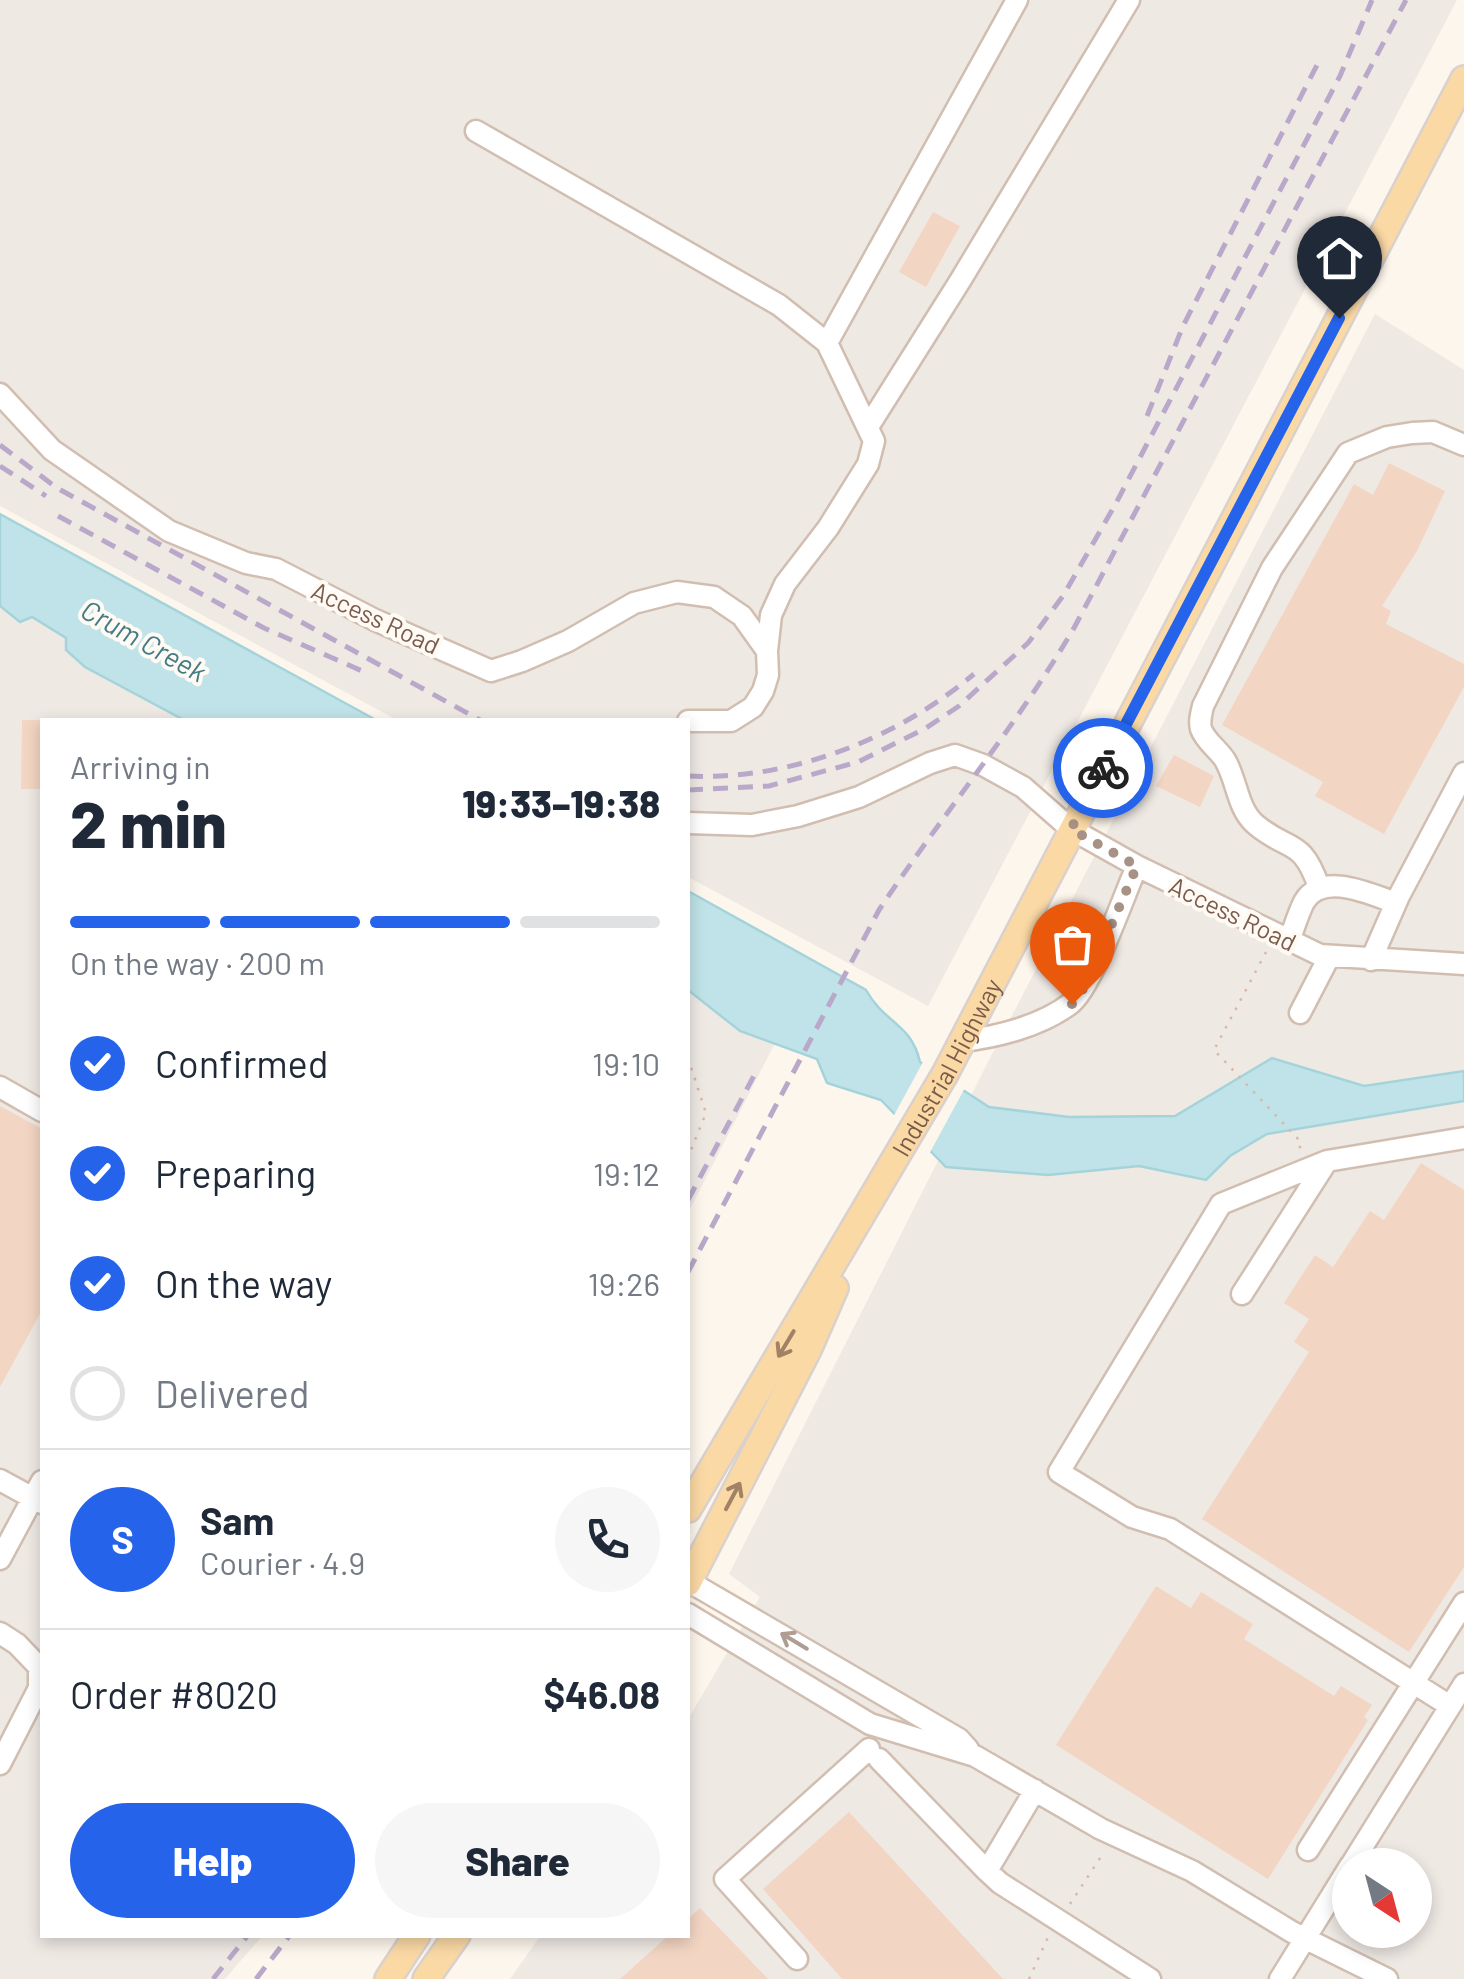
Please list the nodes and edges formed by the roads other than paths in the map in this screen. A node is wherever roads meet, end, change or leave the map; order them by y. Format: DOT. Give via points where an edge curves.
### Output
graph roads {
  1 [pos="1017,0"];
  2 [pos="1129,0"];
  3 [pos="1464,80"];
  4 [pos="476,131"];
  5 [pos="826,342"];
  6 [pos="0,394"];
  7 [pos="868,427"];
  8 [pos="1464,445"];
  9 [pos="767,650"];
  10 [pos="690,721"];
  11 [pos="1464,773"];
  12 [pos="690,824"];
  13 [pos="1071,829"];
  14 [pos="1137,866"];
  15 [pos="1319,887"];
  16 [pos="1396,903"];
  17 [pos="1279,943"];
  18 [pos="1329,957"];
  19 [pos="1372,960"];
  20 [pos="1464,964"];
  21 [pos="1300,1013"];
  22 [pos="962,1042"];
  23 [pos="0,1087"];
  24 [pos="40,1110"];
  25 [pos="1464,1138"];
  26 [pos="1326,1161"];
  27 [pos="872,1200"];
  28 [pos="1242,1294"];
  29 [pos="0,1480"];
  30 [pos="39,1494"];
  31 [pos="690,1506"];
  32 [pos="0,1559"];
  33 [pos="690,1577"];
  34 [pos="690,1582"];
  35 [pos="1464,1603"];
  36 [pos="690,1615"];
  37 [pos="0,1633"];
  38 [pos="1412,1684"];
  39 [pos="1464,1684"];
  40 [pos="1450,1706"];
  41 [pos="975,1756"];
  42 [pos="0,1764"];
  43 [pos="1035,1790"];
  44 [pos="1361,1848"];
  45 [pos="1308,1850"];
  46 [pos="987,1871"];
  47 [pos="1332,1895"];
  48 [pos="415,1938"];
  49 [pos="455,1938"];
  50 [pos="1305,1939"];
  51 [pos="798,1959"];
  52 [pos="388,1979"];
  53 [pos="426,1979"];
  54 [pos="1150,1979"];
  55 [pos="1280,1979"];
  56 [pos="1387,1979"];
  1 -- 5 [label="lane"];
  2 -- 7 [label="lane"];
  3 -- 13 [label="main road, Industrial Highway"];
  4 -- 5 [label="lane" via="778,305"];
  5 -- 7 [label="lane"];
  6 -- 9 [label="lane, Access Road" via="52,450 170,531 276,569 490,671 568,641 634,603 677,592 727,604"];
  7 -- 9 [label="lane" via="874,441 868,464 785,584 771,616"];
  8 -- 15 [label="lane" via="1433,432 1412,433 1348,453 1272,568 1203,706 1199,724 1230,771 1243,808 1254,823 1302,852"];
  9 -- 10 [label="lane" via="768,674 753,707 732,721"];
  11 -- 16 [label="lane"];
  12 -- 13 [label="lane, Access Road" via="752,825 798,816 954,755 1024,787"];
  13 -- 14 [label="lane, Access Road"];
  13 -- 22 [label="main road, Industrial Highway"];
  14 -- 17 [label="lane, Access Road"];
  14 -- 22 [label="lane" via="1072,1004 995,1037"];
  15 -- 16 [label="lane" via="1350,888"];
  15 -- 17 [label="lane"];
  16 -- 19 [label="lane"];
  17 -- 18 [label="lane, Access Road"];
  18 -- 19 [label="lane, Access Road"];
  18 -- 21 [label="lane"];
  19 -- 20 [label="lane, Access Road"];
  22 -- 27 [label="main road, Industrial Highway"];
  23 -- 24 [label="lane"];
  25 -- 26 [label="lane"];
  26 -- 28 [label="lane"];
  26 -- 38 [label="lane" via="1221,1204 1059,1472 1132,1516 1170,1529"];
  27 -- 31 [label="main road, Industrial Highway, one-way"];
  33 -- 27 [label="main road, Industrial Highway, one-way" via="808,1350"];
  29 -- 30 [label="lane"];
  30 -- 32 [label="lane"];
  41 -- 34 [label="lane, one-way" via="959,1739"];
  35 -- 38 [label="lane"];
  36 -- 41 [label="lane" via="870,1724"];
  37 -- 42 [label="lane" via="39,1667 39,1688"];
  38 -- 40 [label="lane"];
  38 -- 45 [label="lane"];
  39 -- 40 [label="lane"];
  40 -- 44 [label="lane"];
  41 -- 43 [label="lane"];
  43 -- 46 [label="lane"];
  43 -- 50 [label="lane" via="1192,1870"];
  46 -- 51 [label="lane" via="874,1754 724,1880"];
  46 -- 54 [label="lane"];
  47 -- 50 [label="lane"];
  48 -- 52 [label="main road"];
  49 -- 53 [label="main road"];
  50 -- 55 [label="lane"];
  50 -- 56 [label="lane"];
}
